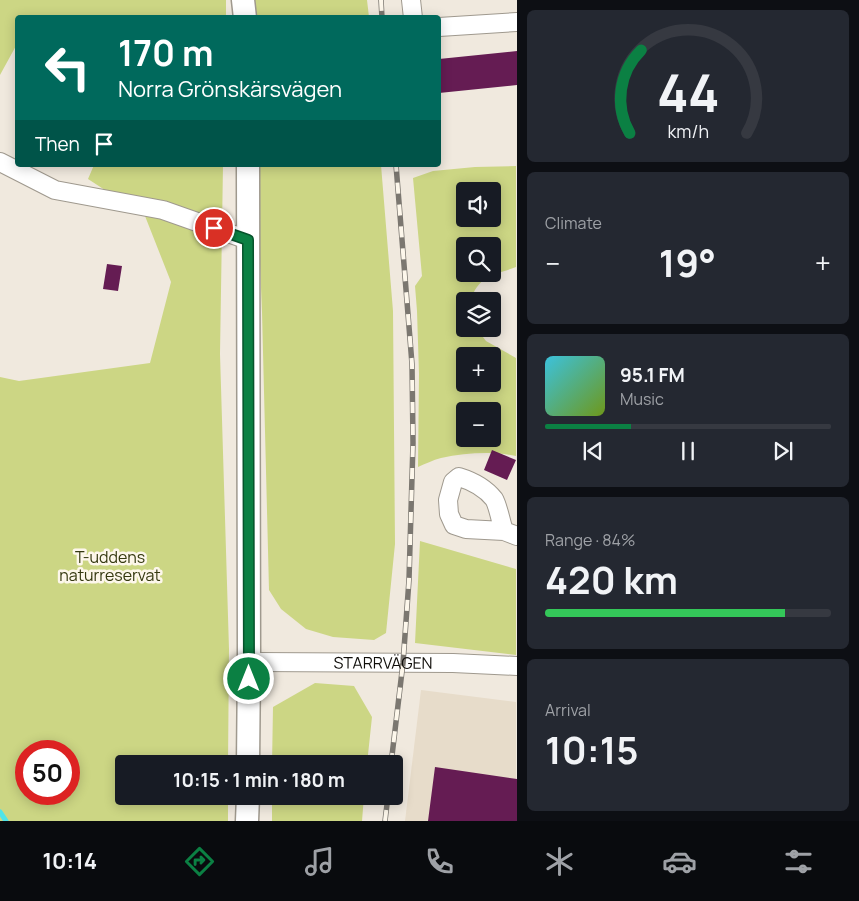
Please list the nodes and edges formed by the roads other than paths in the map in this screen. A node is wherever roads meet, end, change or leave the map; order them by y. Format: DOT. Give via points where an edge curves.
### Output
graph roads {
  1 [pos="244,0"];
  2 [pos="411,0"];
  3 [pos="245,15"];
  4 [pos="413,15"];
  5 [pos="516,22"];
  6 [pos="441,26"];
  7 [pos="0,162"];
  8 [pos="248,167"];
  9 [pos="248,240"];
  10 [pos="249,662"];
  11 [pos="516,666"];
  12 [pos="248,755"];
  13 [pos="248,805"];
  14 [pos="247,821"];
  1 -- 3 [label="main road"];
  2 -- 4 [label="street"];
  5 -- 6 [label="street"];
  7 -- 9 [label="street" via="55,190 163,210"];
  8 -- 9 [label="main road"];
  9 -- 10 [label="main road"];
  10 -- 11 [label="street, STARRVÄGEN"];
  10 -- 12 [label="main road"];
  13 -- 14 [label="main road"];
}
